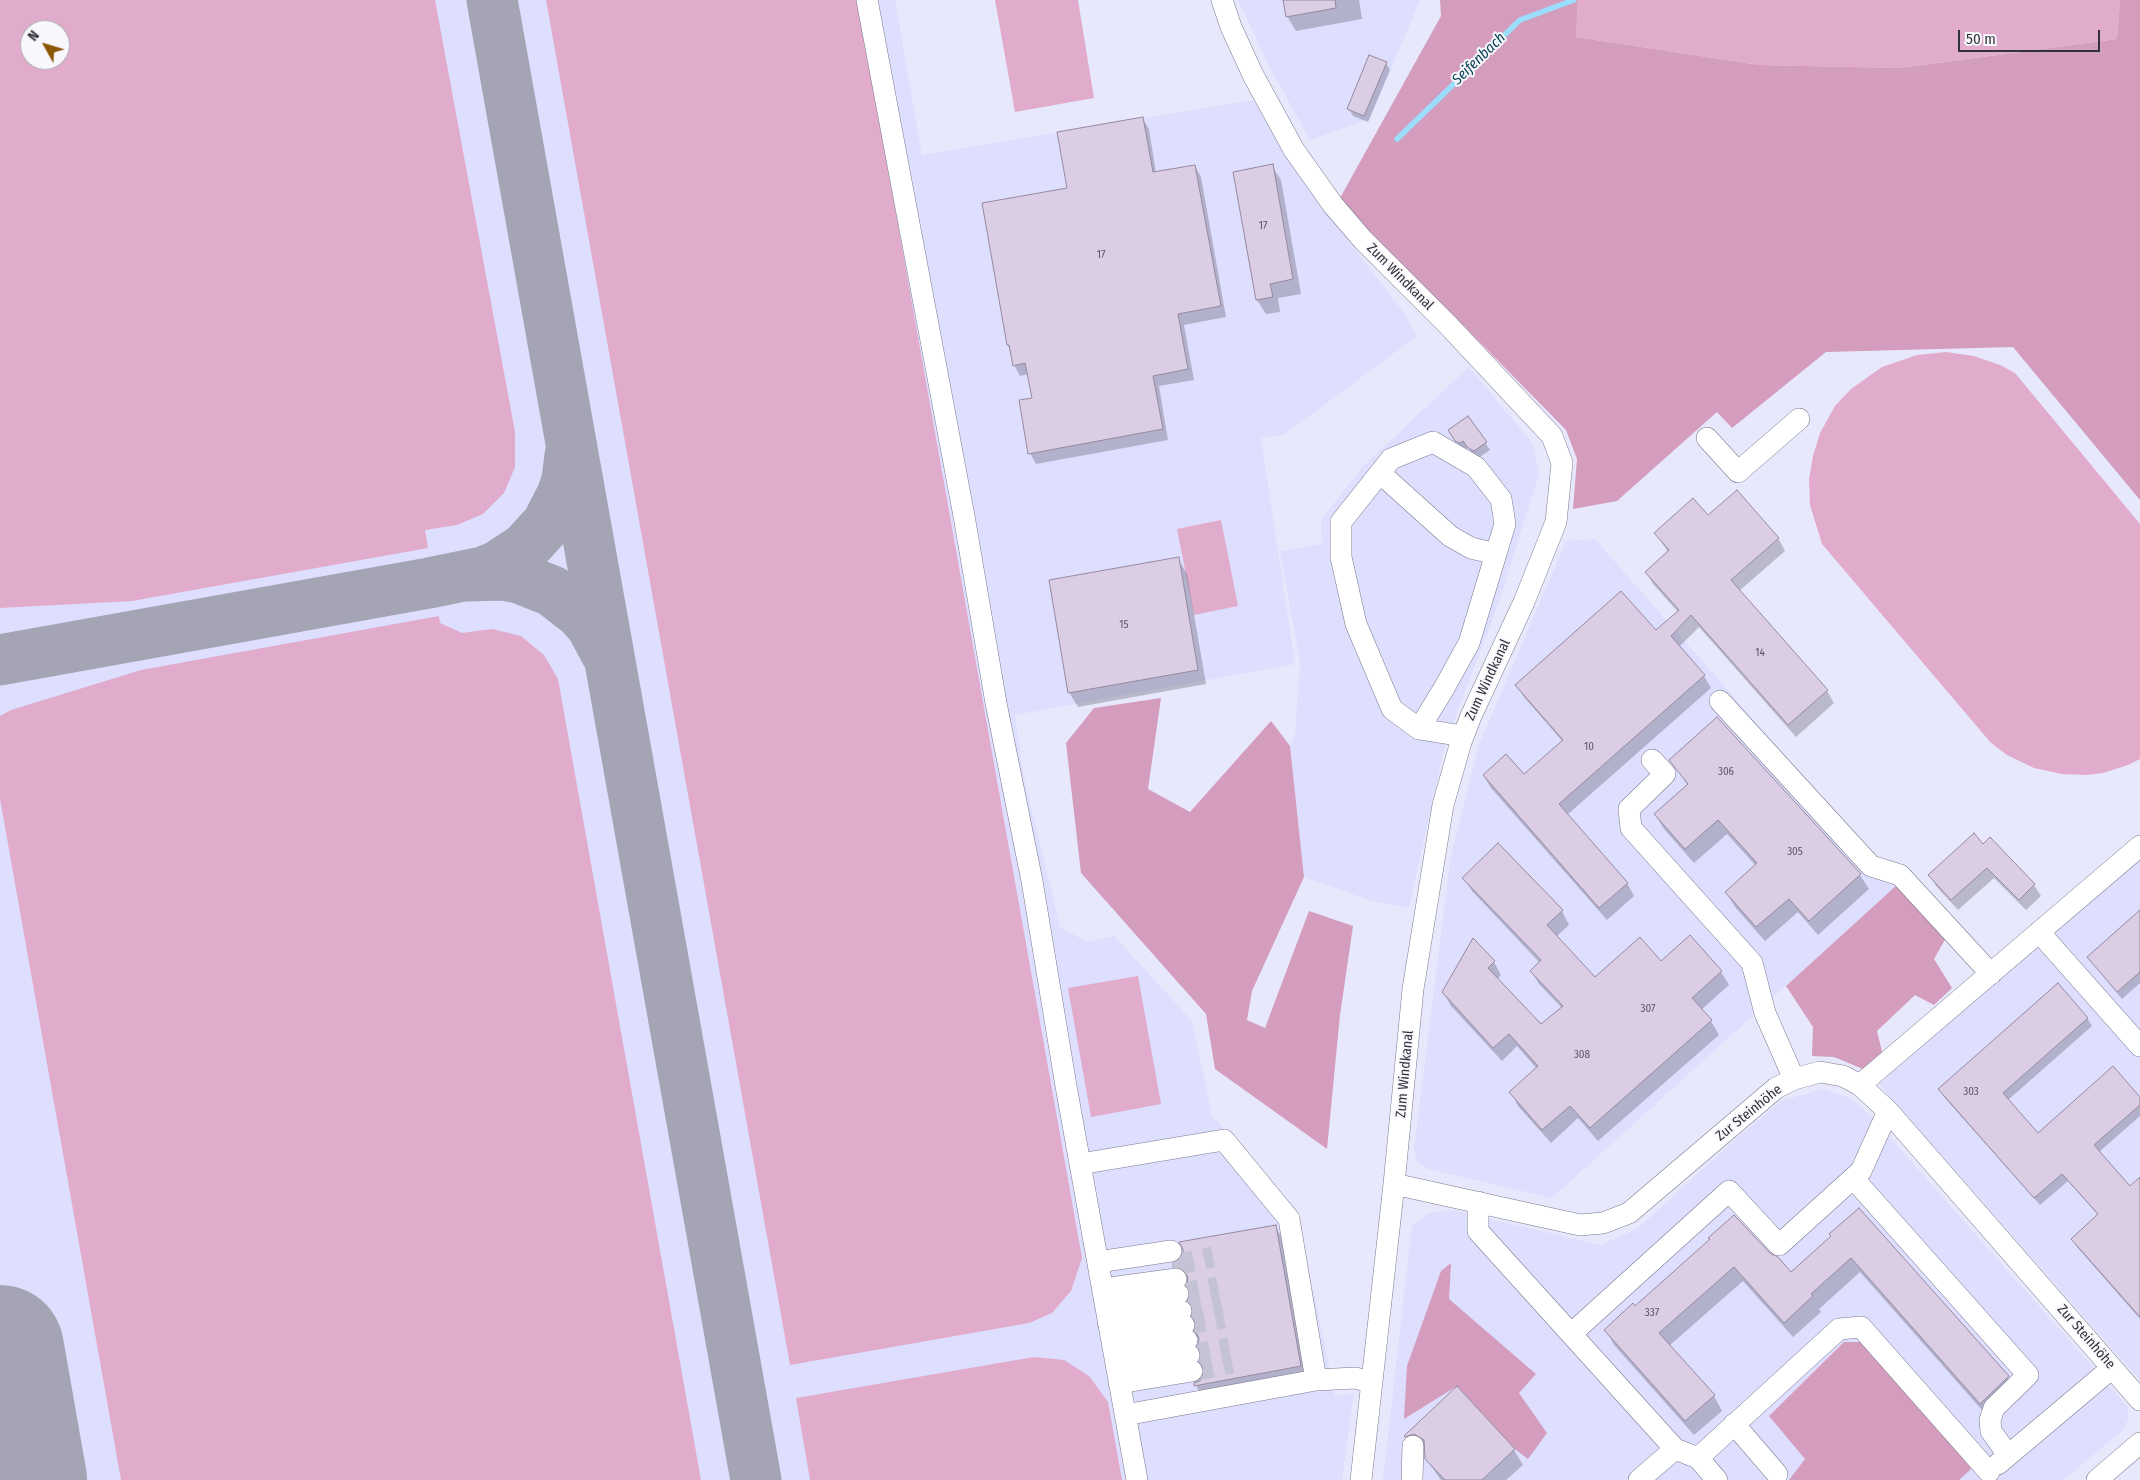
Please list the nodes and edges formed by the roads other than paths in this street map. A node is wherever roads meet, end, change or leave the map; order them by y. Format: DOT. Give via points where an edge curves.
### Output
graph roads {
  1 [pos="868,0"];
  2 [pos="1222,0"];
  3 [pos="1799,419"];
  4 [pos="1707,438"];
  5 [pos="1380,473"];
  6 [pos="1496,554"];
  7 [pos="1720,701"];
  8 [pos="1420,728"];
  9 [pos="1463,736"];
  10 [pos="1652,760"];
  11 [pos="2140,846"];
  12 [pos="2039,932"];
  13 [pos="1991,974"];
  14 [pos="2140,1046"];
  15 [pos="1794,1079"];
  16 [pos="1860,1085"];
  17 [pos="1888,1111"];
  18 [pos="1080,1164"];
  19 [pos="1853,1178"];
  20 [pos="1394,1184"];
  21 [pos="1478,1202"];
  22 [pos="1181,1310"];
  23 [pos="1108,1322"];
  24 [pos="1570,1334"];
  25 [pos="2112,1368"];
  26 [pos="1316,1380"];
  27 [pos="1371,1382"];
  28 [pos="2140,1400"];
  29 [pos="1125,1415"];
  30 [pos="1734,1424"];
  31 [pos="2140,1443"];
  32 [pos="1413,1446"];
  33 [pos="1675,1449"];
  34 [pos="2008,1456"];
  35 [pos="1698,1458"];
  36 [pos="1777,1474"];
  37 [pos="1984,1476"];
  38 [pos="1137,1480"];
  39 [pos="1361,1480"];
  40 [pos="1412,1480"];
  41 [pos="1639,1480"];
  42 [pos="1717,1480"];
  43 [pos="2097,1480"];
  1 -- 18 [label="street" via="996,703 1032,881"];
  2 -- 9 [label="street, Zum Windkanal" via="1257,83 1294,150 1333,205 1552,436 1562,463 1556,522 1524,602"];
  3 -- 4 [label="street" via="1738,472"];
  5 -- 6 [label="street" via="1450,536 1471,548"];
  5 -- 6 [label="street" via="1391,459 1433,442 1476,467 1501,498 1505,524"];
  5 -- 8 [label="street" via="1341,522 1341,557 1356,624 1392,709"];
  6 -- 8 [label="street" via="1469,643"];
  7 -- 13 [label="street" via="1871,866 1900,875"];
  8 -- 9 [label="street"];
  9 -- 20 [label="street, Zum Windkanal" via="1443,805 1416,970"];
  10 -- 15 [label="street" via="1665,774 1629,810 1631,828 1752,963 1765,1013"];
  11 -- 12 [label="street"];
  12 -- 13 [label="street"];
  12 -- 14 [label="street"];
  13 -- 16 [label="street"];
  15 -- 16 [label="street, Zur Steinhöhe" via="1820,1072 1843,1076"];
  15 -- 21 [label="street, Zur Steinhöhe" via="1776,1088 1628,1213 1603,1223 1580,1225"];
  16 -- 17 [label="street, Zur Steinhöhe"];
  17 -- 19 [label="street" via="1861,1171"];
  17 -- 25 [label="street, Zur Steinhöhe"];
  18 -- 23 [label="street"];
  18 -- 26 [label="street" via="1224,1140 1289,1219"];
  19 -- 24 [label="street" via="1779,1245 1729,1190"];
  19 -- 34 [label="street" via="2028,1375 1994,1408 1990,1420 1991,1432"];
  20 -- 21 [label="street, Zur Steinhöhe"];
  20 -- 27 [label="street, Zum Windkanal"];
  21 -- 24 [label="street" via="1478,1231"];
  22 -- 23 [label="street"];
  22 -- 23 [label="street"];
  22 -- 23 [label="street"];
  22 -- 23 [label="street"];
  22 -- 23 [label="street"];
  23 -- 29 [label="street"];
  24 -- 33 [label="street"];
  25 -- 28 [label="street, Zur Steinhöhe"];
  25 -- 34 [label="street"];
  26 -- 27 [label="street" via="1355,1378"];
  26 -- 29 [label="street"];
  27 -- 39 [label="street, Zum Windkanal"];
  29 -- 38 [label="street"];
  30 -- 35 [label="street"];
  30 -- 36 [label="street"];
  30 -- 37 [label="street" via="1838,1329 1861,1327"];
  31 -- 43 [label="street"];
  32 -- 40 [label="street"];
  33 -- 35 [label="street"];
  33 -- 41 [label="street"];
  34 -- 37 [label="street"];
  35 -- 42 [label="street"];
}
